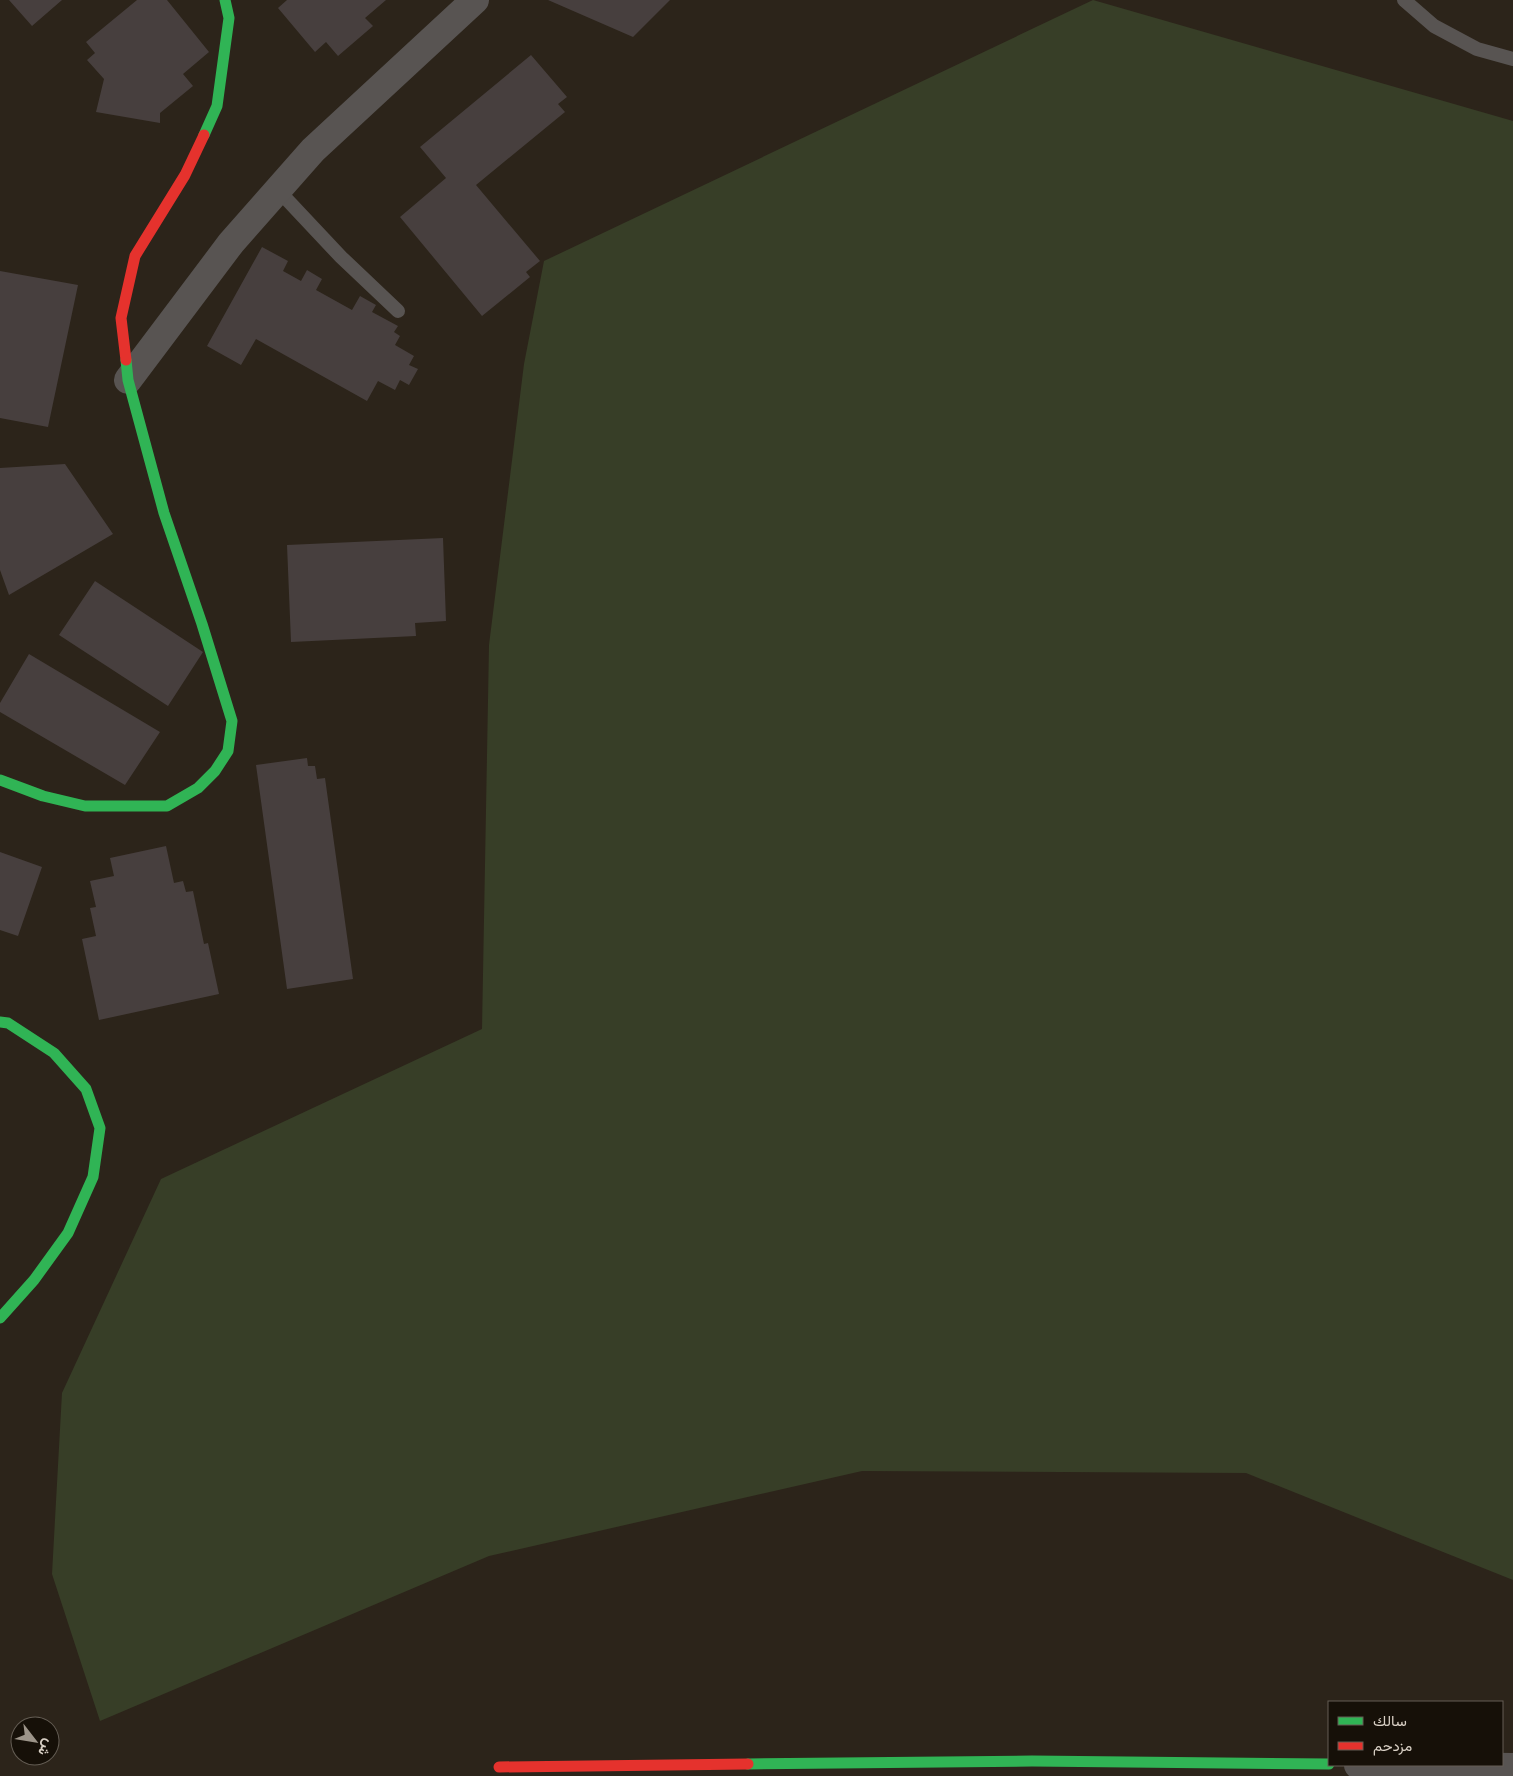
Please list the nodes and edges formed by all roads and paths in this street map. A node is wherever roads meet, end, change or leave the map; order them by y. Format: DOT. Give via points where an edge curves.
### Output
graph roads {
  1 [pos="225,0"];
  2 [pos="475,0"];
  3 [pos="1404,0"];
  4 [pos="1513,60"];
  5 [pos="278,190"];
  6 [pos="398,311"];
  7 [pos="128,380"];
  8 [pos="0,780"];
  9 [pos="0,1022"];
  10 [pos="0,1318"];
  11 [pos="1328,1764"];
  12 [pos="499,1767"];
  1 -- 7 [label="street" via="229,18 218,106 185,175 135,256 122,318"];
  2 -- 5 [label="street" via="313,150"];
  3 -- 4 [label="lane" via="1434,26 1477,49"];
  5 -- 6 [label="lane"];
  5 -- 7 [label="street" via="230,243"];
  7 -- 8 [label="street" via="164,513 232,722 228,751 198,788 166,806 85,806 43,796"];
  9 -- 10 [label="street" via="8,1023 54,1053 86,1089 100,1128 93,1177 68,1233 34,1280"];
  11 -- 12 [label="street" via="1032,1761"];
}
